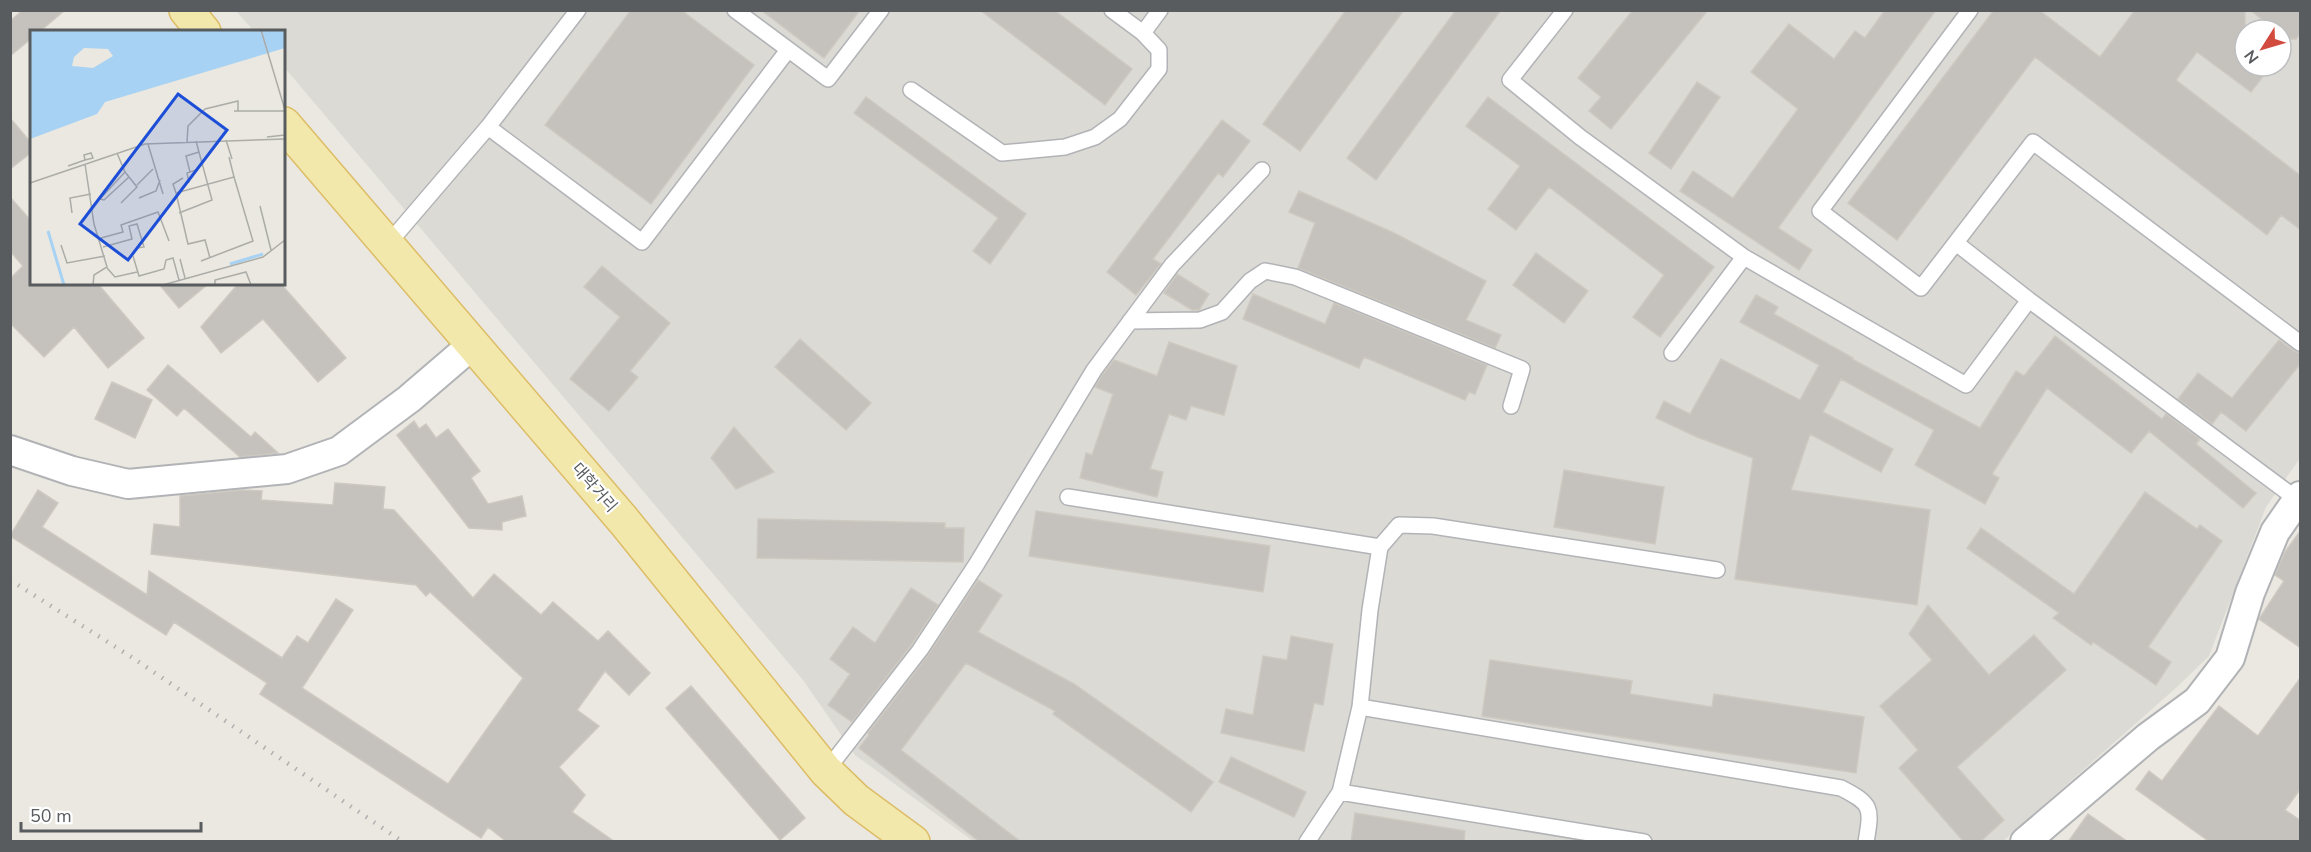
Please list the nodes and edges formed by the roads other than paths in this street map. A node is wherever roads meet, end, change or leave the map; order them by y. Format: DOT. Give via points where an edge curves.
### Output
graph roads {
  1 [pos="186,10"];
  2 [pos="578,10"];
  3 [pos="735,10"];
  4 [pos="881,10"];
  5 [pos="1112,10"];
  6 [pos="1160,10"];
  7 [pos="1565,10"];
  8 [pos="1970,10"];
  9 [pos="202,30"];
  10 [pos="1143,33"];
  11 [pos="788,50"];
  12 [pos="911,90"];
  13 [pos="285,125"];
  14 [pos="488,127"];
  15 [pos="1262,170"];
  16 [pos="1956,243"];
  17 [pos="387,245"];
  18 [pos="1744,257"];
  19 [pos="2029,300"];
  20 [pos="1130,321"];
  21 [pos="2301,343"];
  22 [pos="472,345"];
  23 [pos="1672,353"];
  24 [pos="1511,406"];
  25 [pos="10,450"];
  26 [pos="1068,497"];
  27 [pos="2299,498"];
  28 [pos="1380,547"];
  29 [pos="1717,570"];
  30 [pos="1360,706"];
  31 [pos="826,771"];
  32 [pos="1340,792"];
  33 [pos="913,842"];
  34 [pos="1307,842"];
  35 [pos="1644,842"];
  36 [pos="1866,842"];
  37 [pos="2025,842"];
  1 -- 9 [label="main road"];
  2 -- 14 [label="lane"];
  3 -- 11 [label="lane"];
  4 -- 11 [label="lane" via="828,80"];
  5 -- 10 [label="lane"];
  6 -- 10 [label="lane"];
  7 -- 18 [label="lane" via="1510,80 1580,137"];
  8 -- 16 [label="lane" via="1820,211 1921,288"];
  10 -- 12 [label="lane" via="1159,50 1159,69 1120,119 1095,137 1065,147 1002,153"];
  11 -- 14 [label="lane" via="642,242"];
  13 -- 17 [label="main road, 대학거리"];
  14 -- 17 [label="lane"];
  15 -- 20 [label="lane" via="1172,265"];
  16 -- 19 [label="lane"];
  16 -- 21 [label="lane" via="2033,142"];
  17 -- 22 [label="main road, 대학거리"];
  18 -- 19 [label="lane" via="1966,385"];
  18 -- 23 [label="lane"];
  19 -- 27 [label="lane"];
  20 -- 24 [label="lane" via="1200,320 1222,312 1250,281 1265,271 1295,277 1522,369"];
  20 -- 31 [label="lane" via="1094,370 920,650"];
  22 -- 25 [label="street" via="339,451 287,470 128,484 72,471"];
  22 -- 31 [label="main road, 대학거리" via="631,530"];
  26 -- 28 [label="lane"];
  27 -- 37 [label="street" via="2275,532 2250,593 2230,658 2197,701 2148,737"];
  28 -- 29 [label="lane" via="1399,525 1433,525"];
  28 -- 30 [label="lane"];
  30 -- 32 [label="lane"];
  30 -- 36 [label="lane" via="1841,788 1862,800 1870,816"];
  31 -- 33 [label="main road, 대학거리" via="856,800"];
  32 -- 34 [label="lane"];
  32 -- 35 [label="lane"];
}
